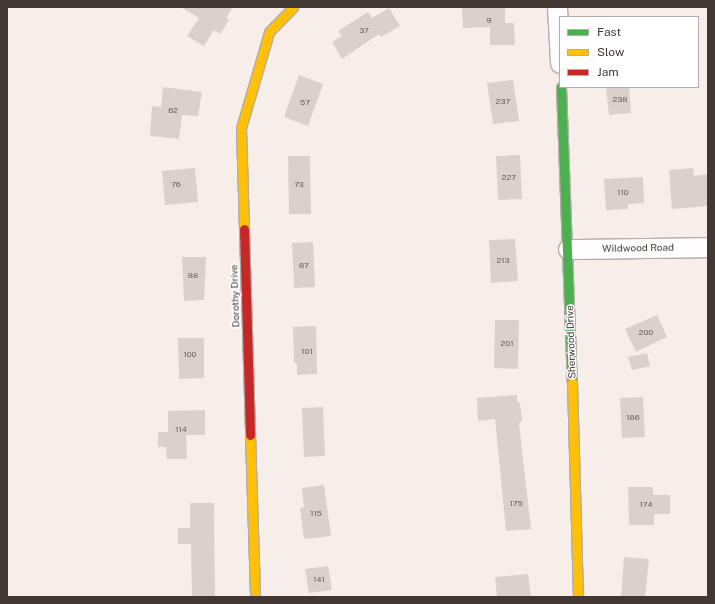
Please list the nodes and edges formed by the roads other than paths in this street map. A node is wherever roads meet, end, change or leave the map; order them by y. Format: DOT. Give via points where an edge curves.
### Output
graph roads {
  1 [pos="293,7"];
  2 [pos="557,7"];
  3 [pos="559,44"];
  4 [pos="561,88"];
  5 [pos="708,247"];
  6 [pos="568,249"];
  7 [pos="255,597"];
  8 [pos="578,597"];
  1 -- 7 [label="street, Dorothy Drive" via="269,32 241,128"];
  2 -- 3 [label="street"];
  4 -- 6 [label="street, Sherwood Drive"];
  5 -- 6 [label="street, Wildwood Road"];
  6 -- 8 [label="street, Sherwood Drive"];
}
